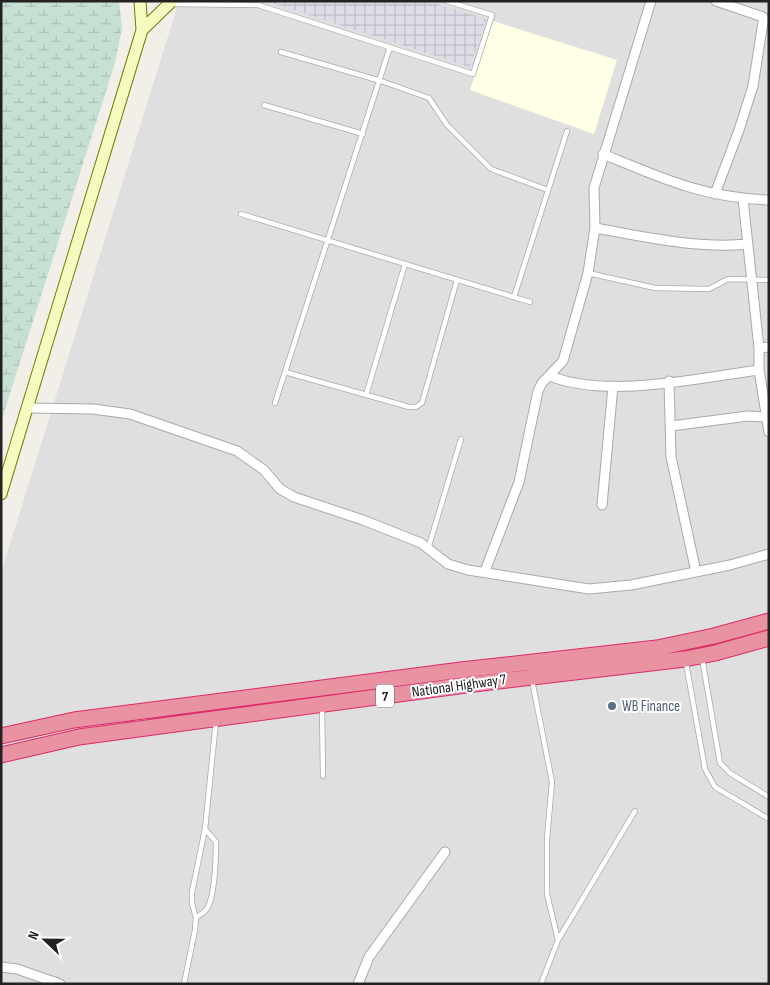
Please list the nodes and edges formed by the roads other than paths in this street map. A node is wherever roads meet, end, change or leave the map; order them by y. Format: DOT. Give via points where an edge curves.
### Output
graph roads {
  1 [pos="140,1"];
  2 [pos="447,1"];
  3 [pos="471,1"];
  4 [pos="651,1"];
  5 [pos="716,1"];
  6 [pos="171,2"];
  7 [pos="259,3"];
  8 [pos="468,8"];
  9 [pos="142,30"];
  10 [pos="390,47"];
  11 [pos="281,52"];
  12 [pos="381,81"];
  13 [pos="264,105"];
  14 [pos="567,131"];
  15 [pos="363,134"];
  16 [pos="603,154"];
  17 [pos="548,190"];
  18 [pos="715,194"];
  19 [pos="743,199"];
  20 [pos="769,200"];
  21 [pos="241,214"];
  22 [pos="595,228"];
  23 [pos="328,241"];
  24 [pos="748,244"];
  25 [pos="405,264"];
  26 [pos="588,273"];
  27 [pos="457,280"];
  28 [pos="753,280"];
  29 [pos="769,280"];
  30 [pos="514,297"];
  31 [pos="530,302"];
  32 [pos="759,348"];
  33 [pos="769,348"];
  34 [pos="759,370"];
  35 [pos="285,372"];
  36 [pos="550,376"];
  37 [pos="669,381"];
  38 [pos="613,386"];
  39 [pos="366,395"];
  40 [pos="275,403"];
  41 [pos="28,408"];
  42 [pos="765,417"];
  43 [pos="671,426"];
  44 [pos="769,432"];
  45 [pos="461,439"];
  46 [pos="1,494"];
  47 [pos="602,505"];
  48 [pos="428,548"];
  49 [pos="769,554"];
  50 [pos="485,571"];
  51 [pos="696,572"];
  52 [pos="769,620"];
  53 [pos="769,638"];
  54 [pos="701,656"];
  55 [pos="685,659"];
  56 [pos="461,670"];
  57 [pos="531,677"];
  58 [pos="466,685"];
  59 [pos="244,699"];
  60 [pos="322,705"];
  61 [pos="246,715"];
  62 [pos="217,719"];
  63 [pos="74,720"];
  64 [pos="1,736"];
  65 [pos="79,737"];
  66 [pos="1,755"];
  67 [pos="323,776"];
  68 [pos="769,797"];
  69 [pos="635,811"];
  70 [pos="769,819"];
  71 [pos="205,829"];
  72 [pos="445,852"];
  73 [pos="196,918"];
  74 [pos="558,940"];
  75 [pos="1,967"];
  76 [pos="60,984"];
  77 [pos="184,984"];
  78 [pos="358,984"];
  79 [pos="541,984"];
  1 -- 9 [label="street"];
  2 -- 8 [label="lane"];
  3 -- 8 [label="lane"];
  4 -- 16 [label="street"];
  5 -- 18 [label="street" via="763,16 763,22 753,86"];
  6 -- 7 [label="lane"];
  6 -- 9 [label="street"];
  7 -- 10 [label="lane"];
  8 -- 10 [label="lane" via="492,15 472,74"];
  9 -- 41 [label="street"];
  10 -- 12 [label="lane"];
  11 -- 12 [label="lane"];
  12 -- 15 [label="lane"];
  12 -- 17 [label="lane" via="429,98 447,125 491,169"];
  13 -- 15 [label="lane"];
  14 -- 17 [label="lane"];
  15 -- 23 [label="lane"];
  16 -- 18 [label="street" via="682,186"];
  16 -- 22 [label="street" via="594,188"];
  17 -- 30 [label="lane"];
  18 -- 19 [label="street"];
  19 -- 20 [label="street"];
  19 -- 24 [label="street"];
  21 -- 23 [label="lane"];
  22 -- 24 [label="street" via="692,244"];
  22 -- 26 [label="street"];
  23 -- 25 [label="lane"];
  23 -- 35 [label="lane"];
  24 -- 28 [label="street"];
  25 -- 27 [label="lane"];
  25 -- 39 [label="lane"];
  26 -- 28 [label="lane" via="655,288 709,289 728,279"];
  26 -- 36 [label="street" via="563,361"];
  27 -- 30 [label="lane"];
  27 -- 39 [label="lane" via="422,403 409,407"];
  28 -- 29 [label="lane"];
  28 -- 32 [label="street"];
  30 -- 31 [label="lane"];
  32 -- 33 [label="street"];
  32 -- 34 [label="street"];
  34 -- 37 [label="street"];
  34 -- 42 [label="street"];
  35 -- 39 [label="lane"];
  35 -- 40 [label="lane"];
  36 -- 38 [label="street" via="568,383"];
  36 -- 50 [label="street" via="538,391 519,482"];
  37 -- 38 [label="street"];
  37 -- 43 [label="street"];
  38 -- 47 [label="street"];
  41 -- 46 [label="street"];
  41 -- 48 [label="street" via="93,409 130,414 237,451 264,470 280,489 294,497 363,520"];
  42 -- 43 [label="street" via="748,416"];
  42 -- 44 [label="street"];
  43 -- 51 [label="street" via="672,457"];
  45 -- 48 [label="lane"];
  48 -- 50 [label="street" via="448,564"];
  49 -- 51 [label="street"];
  50 -- 51 [label="street" via="589,589 631,585"];
  52 -- 56 [label="highway, National Highway 7 / 7" via="657,648"];
  53 -- 54 [label="highway, National Highway 7 / 7"];
  54 -- 55 [label="highway, National Highway 7 / 7"];
  54 -- 68 [label="lane" via="720,763"];
  55 -- 57 [label="highway, National Highway 7 / 7"];
  55 -- 70 [label="lane" via="705,769 715,787"];
  56 -- 58 [label="highway"];
  56 -- 59 [label="highway, National Highway 7 / 7"];
  57 -- 58 [label="highway, National Highway 7 / 7"];
  57 -- 74 [label="lane" via="552,782 547,894"];
  58 -- 60 [label="highway, National Highway 7 / 7"];
  59 -- 61 [label="highway"];
  59 -- 63 [label="highway, National Highway 7 / 7"];
  60 -- 61 [label="highway, National Highway 7 / 7"];
  60 -- 67 [label="lane"];
  61 -- 62 [label="highway, National Highway 7 / 7"];
  62 -- 65 [label="highway, National Highway 7 / 7"];
  62 -- 71 [label="lane"];
  63 -- 64 [label="highway, National Highway 7 / 7"];
  63 -- 65 [label="highway"];
  65 -- 66 [label="highway, National Highway 7 / 7"];
  69 -- 74 [label="lane"];
  71 -- 73 [label="lane" via="192,892"];
  71 -- 73 [label="lane" via="216,842 216,855 207,910"];
  72 -- 78 [label="street" via="369,956"];
  73 -- 77 [label="lane"];
  74 -- 79 [label="lane"];
  75 -- 76 [label="street" via="17,969"];
}
